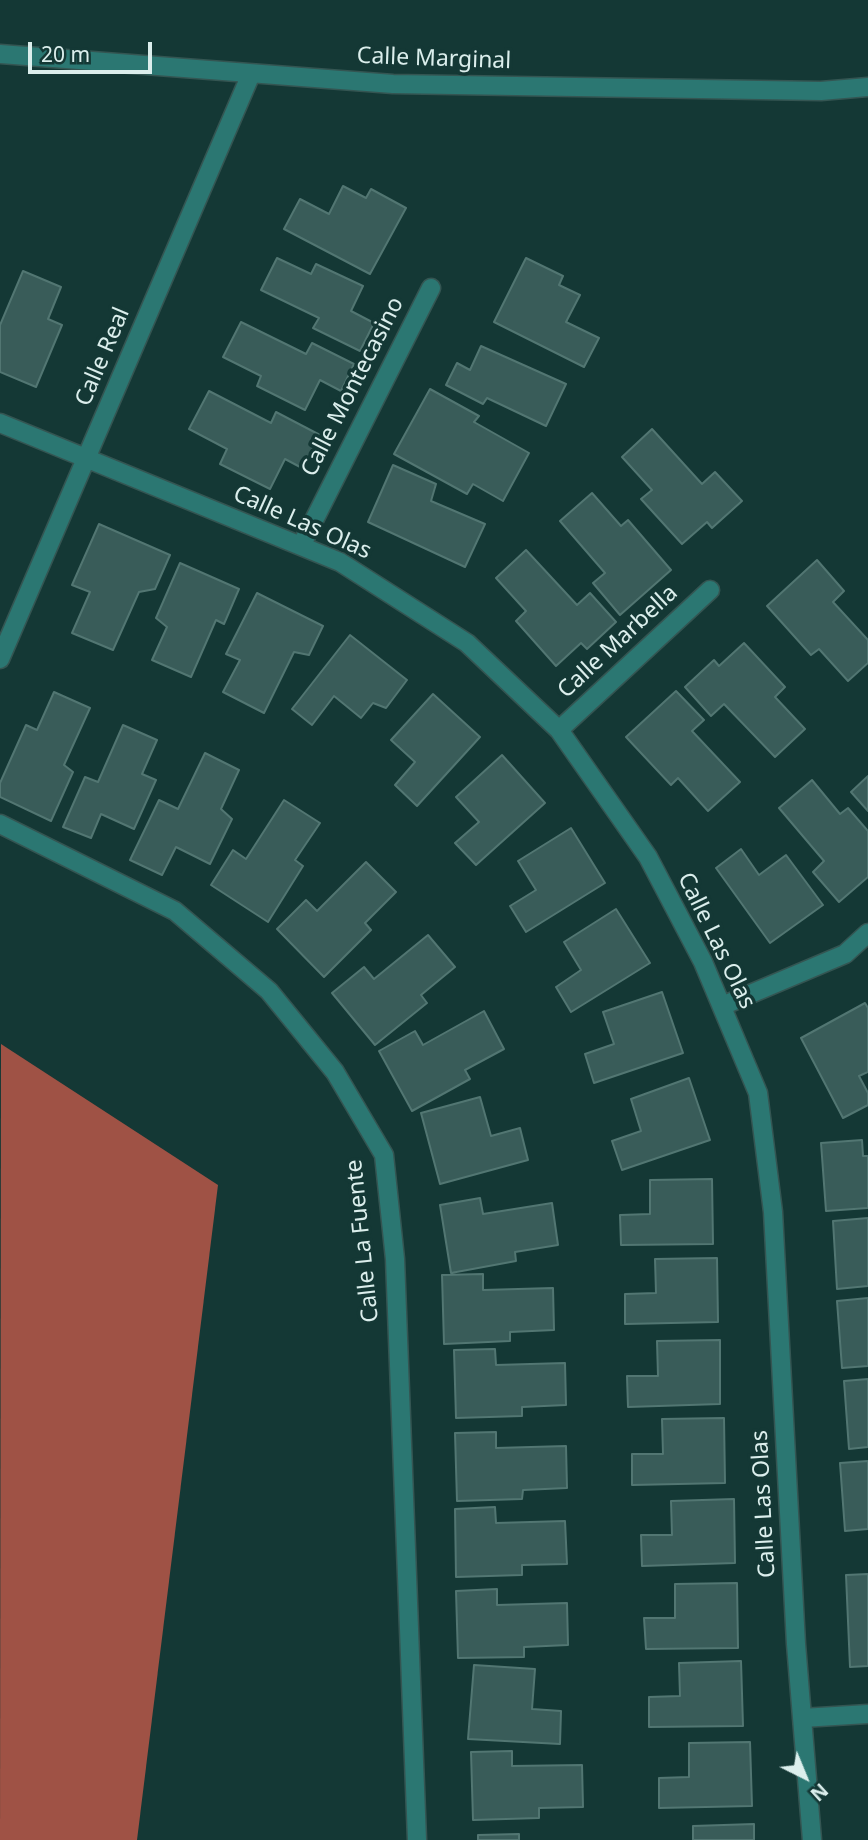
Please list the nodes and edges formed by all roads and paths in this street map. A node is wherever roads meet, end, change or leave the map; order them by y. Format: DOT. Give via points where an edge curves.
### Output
graph roads {
  1 [pos="0,54"];
  2 [pos="251,74"];
  3 [pos="868,87"];
  4 [pos="430,288"];
  5 [pos="0,423"];
  6 [pos="87,457"];
  7 [pos="301,546"];
  8 [pos="710,590"];
  9 [pos="0,659"];
  10 [pos="559,730"];
  11 [pos="0,824"];
  12 [pos="868,933"];
  13 [pos="722,1006"];
  14 [pos="868,1714"];
  15 [pos="802,1718"];
  16 [pos="417,1840"];
  17 [pos="812,1840"];
  1 -- 2 [label="street, Calle Marginal"];
  2 -- 3 [label="street, Calle Marginal" via="393,85 821,91"];
  2 -- 6 [label="street, Calle Real"];
  4 -- 7 [label="street, Calle Montecasino"];
  5 -- 6 [label="street, Calle Las Olas"];
  6 -- 7 [label="street, Calle Las Olas"];
  6 -- 9 [label="street, Calle Real"];
  7 -- 10 [label="street, Calle Las Olas" via="340,562 467,643"];
  8 -- 10 [label="street, Calle Marbella"];
  10 -- 13 [label="street, Calle Las Olas" via="648,857"];
  11 -- 16 [label="street, Calle La Fuente" via="175,911 269,991 335,1072 384,1155 395,1259"];
  12 -- 13 [label="street" via="845,954"];
  13 -- 15 [label="street, Calle Las Olas" via="758,1093 773,1212"];
  14 -- 15 [label="street"];
  15 -- 17 [label="street, Calle Las Olas"];
}
